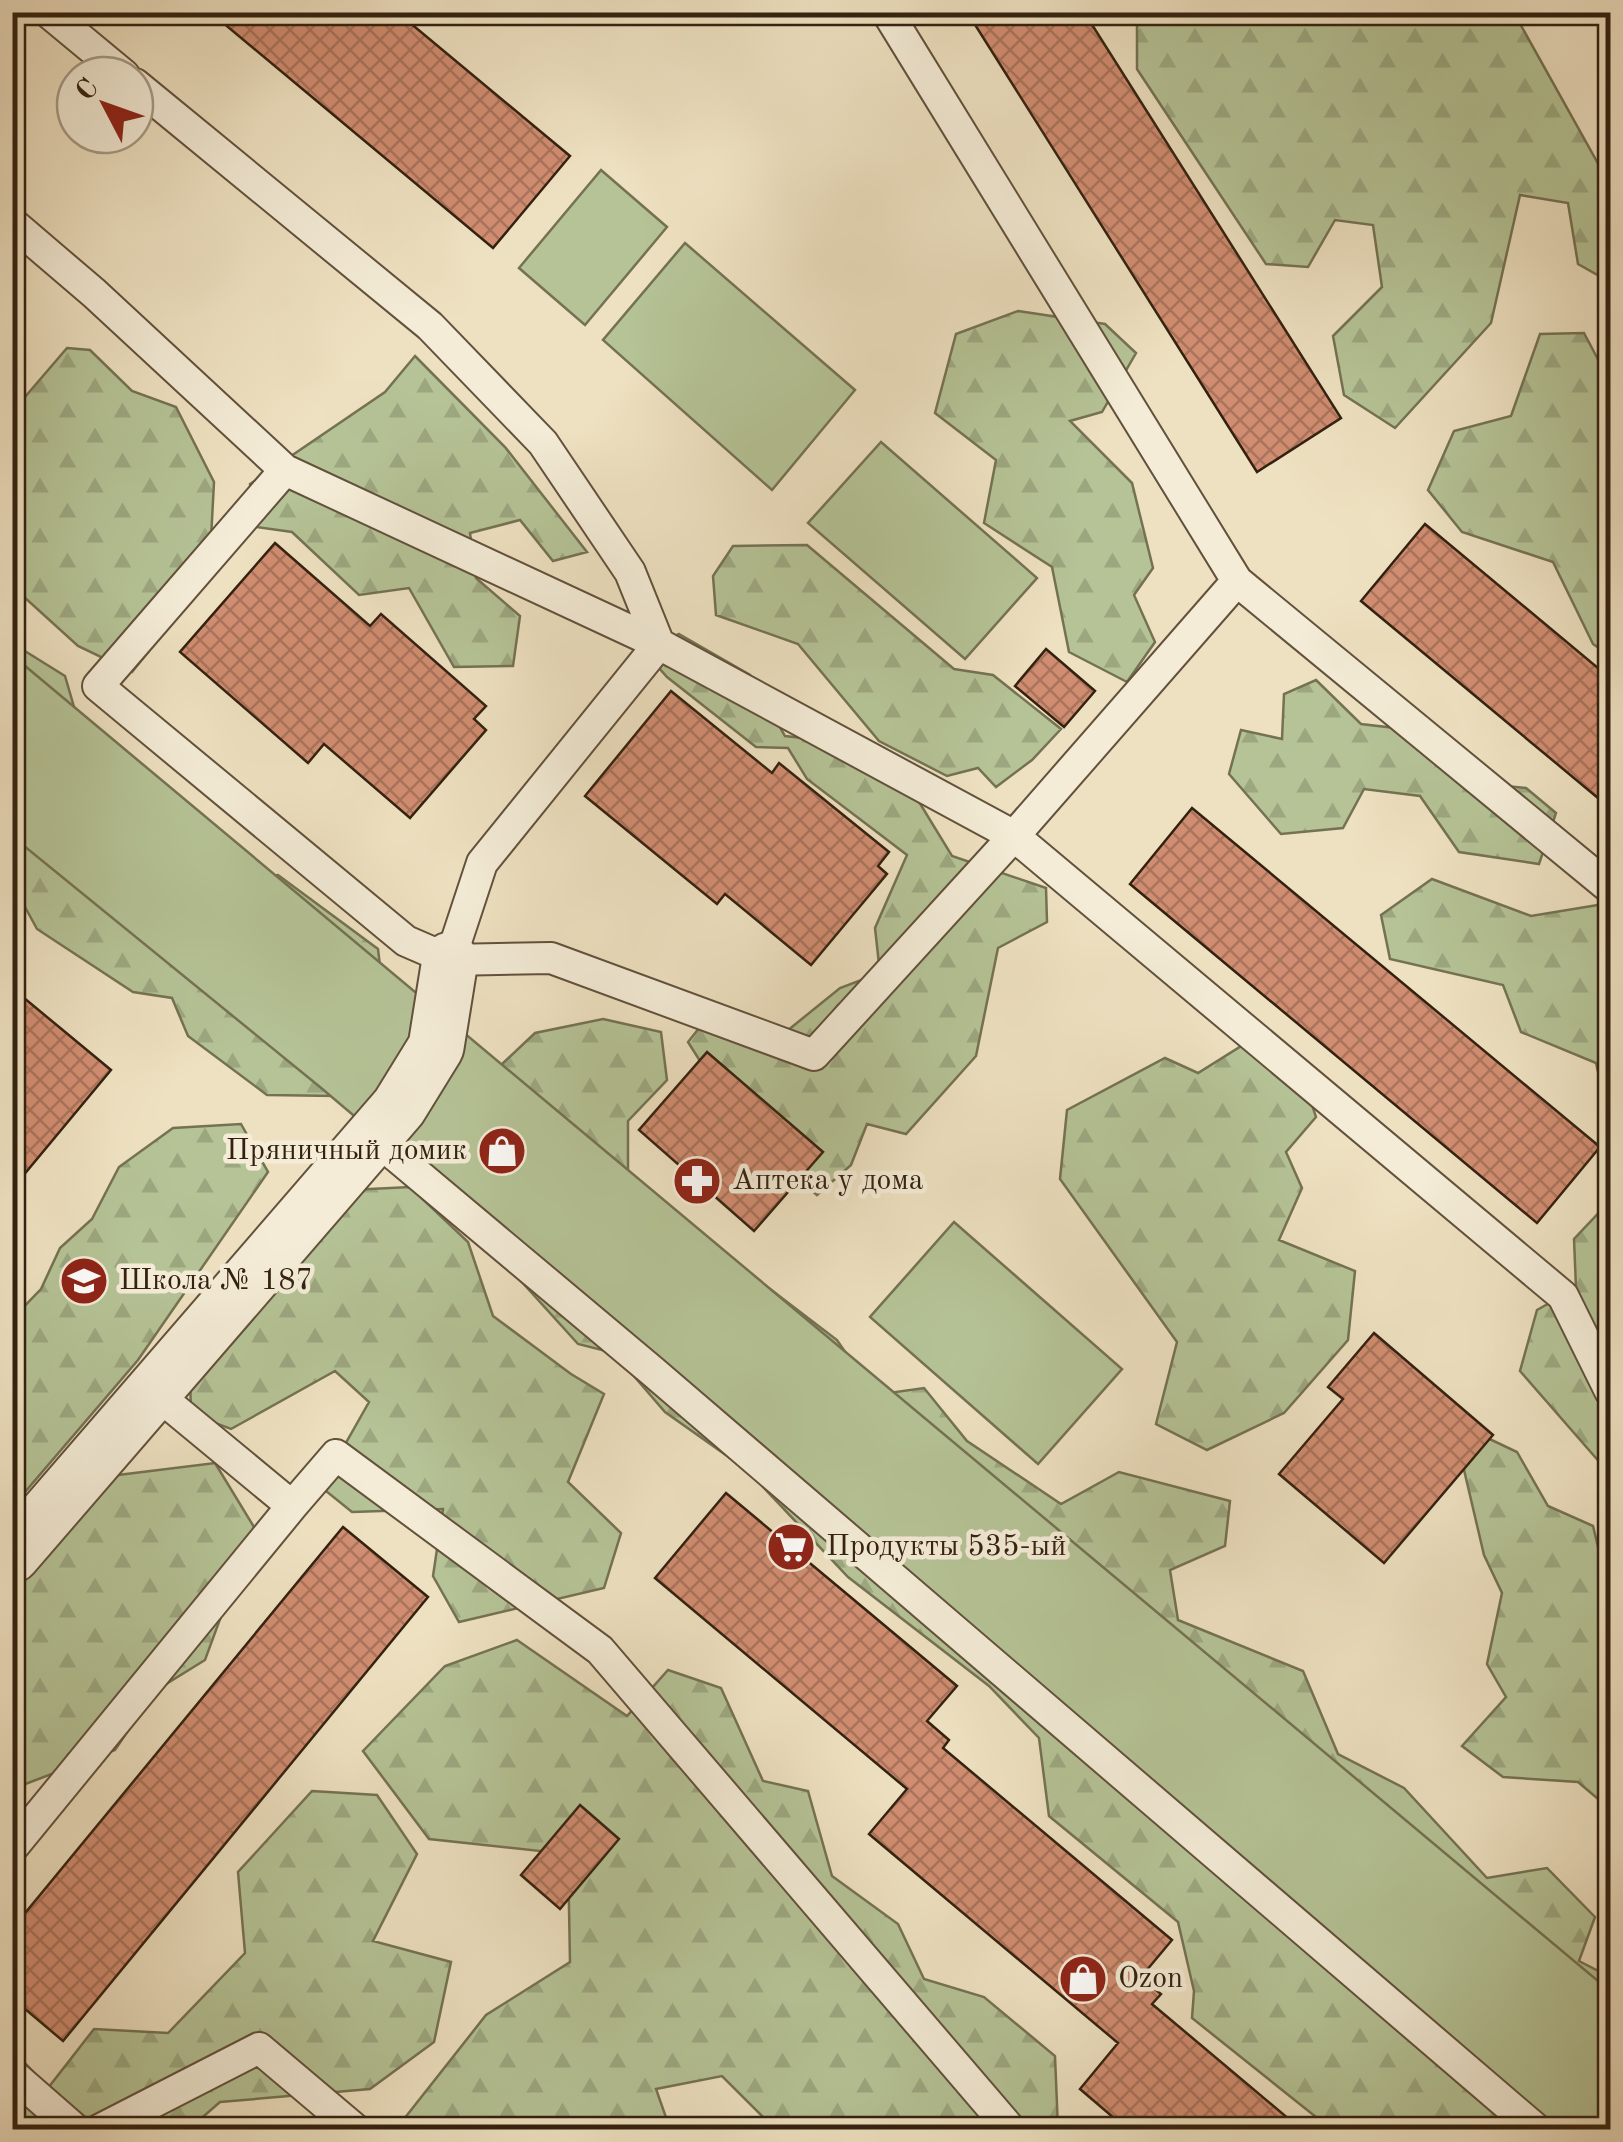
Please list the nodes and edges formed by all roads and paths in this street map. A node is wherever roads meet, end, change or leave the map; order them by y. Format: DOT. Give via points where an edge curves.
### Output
graph roads {
  1 [pos="48,12"];
  2 [pos="887,12"];
  3 [pos="100,55"];
  4 [pos="155,100"];
  5 [pos="12,223"];
  6 [pos="284,470"];
  7 [pos="1238,581"];
  8 [pos="659,644"];
  9 [pos="1014,836"];
  10 [pos="1610,888"];
  11 [pos="450,960"];
  12 [pos="372,1136"];
  13 [pos="1610,1391"];
  14 [pos="154,1392"];
  15 [pos="292,1506"];
  16 [pos="12,1555"];
  17 [pos="12,1848"];
  18 [pos="12,2074"];
  19 [pos="76,2130"];
  20 [pos="99,2130"];
  21 [pos="356,2130"];
  22 [pos="1011,2130"];
  23 [pos="1537,2130"];
  1 -- 3 [label="lane"];
  2 -- 7 [label="lane"];
  4 -- 8 [label="lane" via="430,326 542,443 630,572"];
  5 -- 6 [label="lane"];
  6 -- 8 [label="lane"];
  6 -- 11 [label="lane" via="98,686 406,941"];
  7 -- 9 [label="lane"];
  7 -- 10 [label="lane"];
  8 -- 9 [label="lane"];
  8 -- 11 [label="lane" via="482,863"];
  9 -- 11 [label="lane" via="814,1055 551,958"];
  9 -- 13 [label="lane" via="1563,1296"];
  11 -- 12 [label="street" via="436,1047"];
  12 -- 14 [label="street"];
  12 -- 23 [label="lane"];
  14 -- 15 [label="lane"];
  14 -- 16 [label="street"];
  15 -- 17 [label="lane"];
  15 -- 22 [label="lane" via="336,1455 600,1650"];
  18 -- 19 [label="lane"];
  20 -- 21 [label="lane" via="259,2048"];
}
